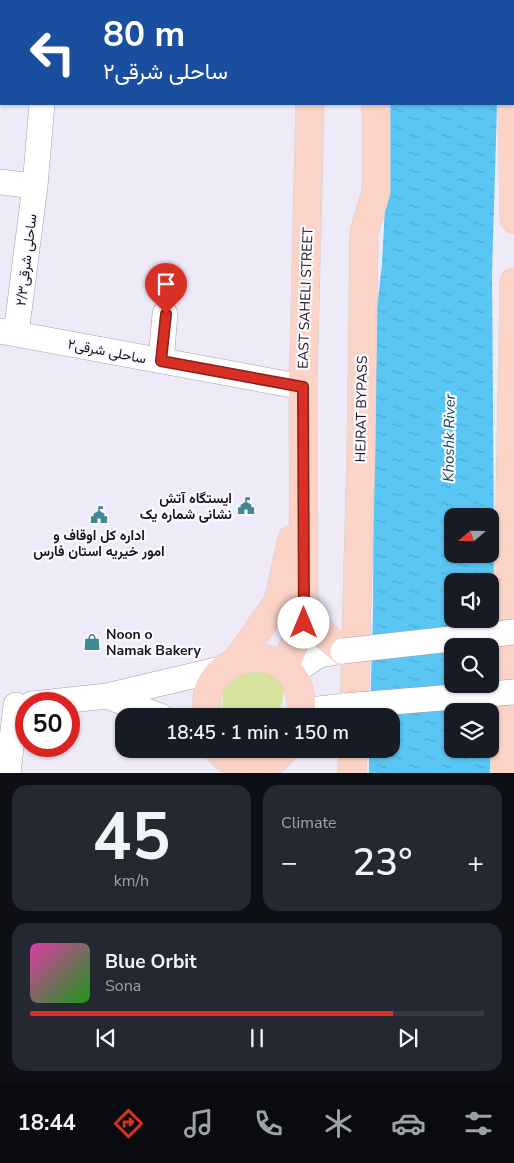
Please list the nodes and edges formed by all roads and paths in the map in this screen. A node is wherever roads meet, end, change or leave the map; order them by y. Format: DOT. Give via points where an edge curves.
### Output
graph roads {
  1 [pos="42,105"];
  2 [pos="310,105"];
  3 [pos="359,105"];
  4 [pos="376,105"];
  5 [pos="512,105"];
  6 [pos="0,182"];
  7 [pos="35,186"];
  8 [pos="514,219"];
  9 [pos="364,232"];
  10 [pos="514,282"];
  11 [pos="166,314"];
  12 [pos="8,333"];
  13 [pos="161,361"];
  14 [pos="303,387"];
  15 [pos="303,492"];
  16 [pos="304,600"];
  17 [pos="514,632"];
  18 [pos="343,651"];
  19 [pos="231,664"];
  20 [pos="287,671"];
  21 [pos="514,692"];
  22 [pos="107,696"];
  23 [pos="80,699"];
  24 [pos="139,708"];
  25 [pos="206,708"];
  26 [pos="301,708"];
  27 [pos="349,708"];
  28 [pos="375,708"];
  29 [pos="15,725"];
  30 [pos="219,758"];
  31 [pos="352,758"];
  32 [pos="270,763"];
  33 [pos="8,773"];
  34 [pos="352,773"];
  35 [pos="505,773"];
  1 -- 7 [label="street, ساحلی شرقی۲/۳"];
  2 -- 14 [label="main road, EAST SAHELI STREET"];
  3 -- 9 [label="main road"];
  4 -- 9 [label="main road, HEJRAT BYPASS" via="376,192"];
  5 -- 8 [label="main road"];
  6 -- 7 [label="street"];
  7 -- 12 [label="street, ساحلی شرقی۲/۳"];
  9 -- 27 [label="main road, HEJRAT BYPASS" via="361,448"];
  10 -- 35 [label="main road"];
  11 -- 13 [label="street"];
  12 -- 13 [label="street, ساحلی شرقی۲"];
  13 -- 14 [label="street, ساحلی شرقی۲"];
  14 -- 15 [label="main road, EAST SAHELI STREET"];
  15 -- 16 [label="main road, EAST SAHELI STREET"];
  15 -- 19 [label="main road, EAST SAHELI STREET" via="278,602"];
  16 -- 18 [label="main road" via="317,630"];
  16 -- 20 [label="main road, EAST SAHELI STREET" via="304,623"];
  17 -- 18 [label="street, bridge"];
  18 -- 20 [label="street" via="319,655"];
  19 -- 20 [label="main road" via="258,658"];
  19 -- 22 [label="street"];
  19 -- 25 [label="main road, EAST SAHELI STREET" via="216,676 209,690"];
  20 -- 26 [label="main road" via="298,686"];
  21 -- 28 [label="street, bridge"];
  22 -- 23 [label="street"];
  22 -- 24 [label="street"];
  29 -- 33 [label="street"];
  30 -- 32 [label="main road" via="248,766"];
  31 -- 34 [label="main road"];
}
